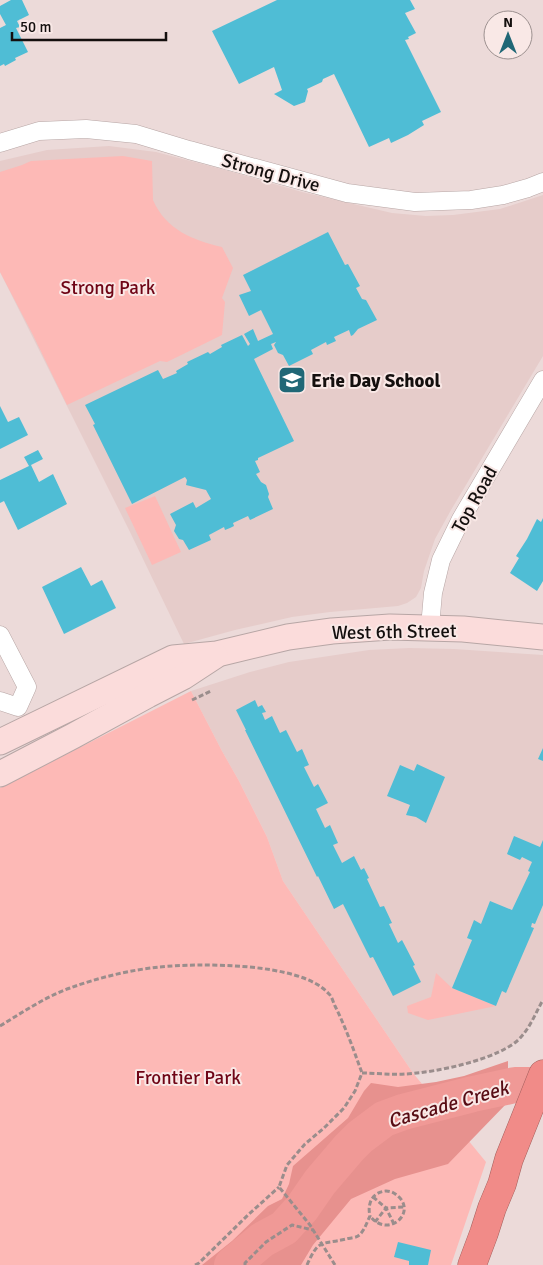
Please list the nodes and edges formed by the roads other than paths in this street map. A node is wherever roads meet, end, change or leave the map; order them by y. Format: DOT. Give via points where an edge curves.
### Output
graph roads {
  1 [pos="0,143"];
  2 [pos="543,182"];
  3 [pos="543,380"];
  4 [pos="430,627"];
  5 [pos="0,635"];
  6 [pos="543,637"];
  7 [pos="217,654"];
  8 [pos="0,701"];
  9 [pos="22,718"];
  10 [pos="0,742"];
  11 [pos="38,755"];
  12 [pos="0,774"];
  13 [pos="543,1074"];
  14 [pos="472,1265"];
  1 -- 2 [label="street, Strong Drive" via="39,131 86,129 136,134 347,193 415,202 503,195"];
  3 -- 4 [label="street, Top Road" via="461,519 441,560 433,593"];
  4 -- 6 [label="main road, West 6th Street"];
  4 -- 7 [label="main road, West 6th Street" via="332,631 288,637"];
  5 -- 9 [label="street" via="27,687"];
  7 -- 9 [label="main road, West 6th Street" via="173,658"];
  7 -- 11 [label="main road, West 6th Street" via="183,677"];
  8 -- 9 [label="street"];
  9 -- 10 [label="main road, West 6th Street"];
  9 -- 11 [label="street"];
  11 -- 12 [label="main road, West 6th Street"];
  13 -- 14 [label="highway"];
}
